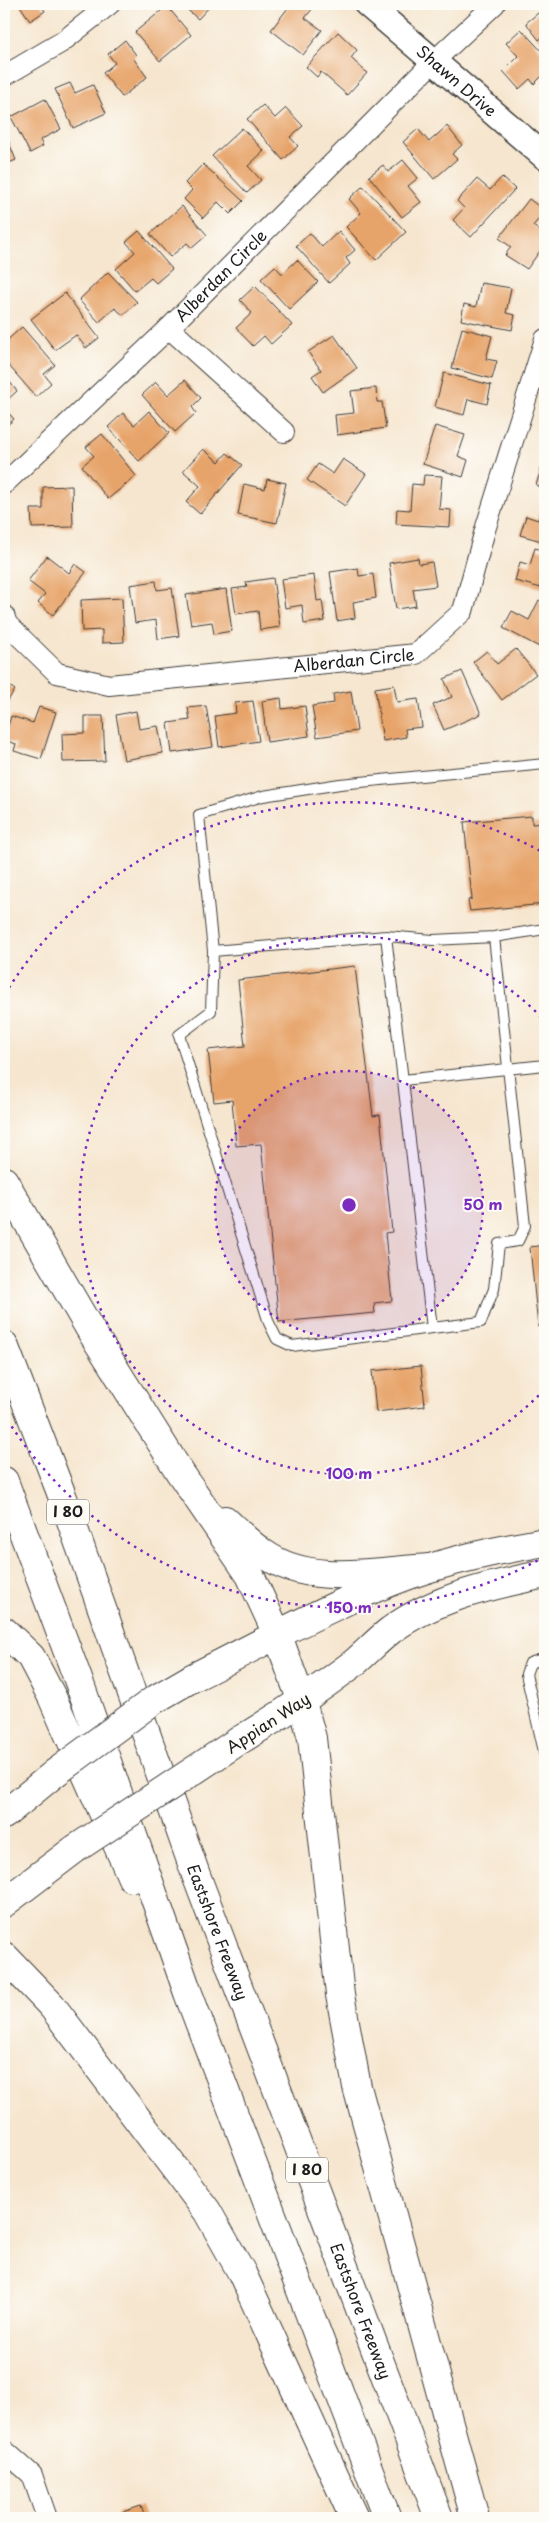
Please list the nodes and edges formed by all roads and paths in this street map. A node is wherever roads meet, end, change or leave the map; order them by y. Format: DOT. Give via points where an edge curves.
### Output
graph roads {
  1 [pos="110,4"];
  2 [pos="367,4"];
  3 [pos="496,4"];
  4 [pos="433,62"];
  5 [pos="4,76"];
  6 [pos="545,157"];
  7 [pos="169,328"];
  8 [pos="545,339"];
  9 [pos="284,432"];
  10 [pos="4,484"];
  11 [pos="4,614"];
  12 [pos="545,764"];
  13 [pos="545,929"];
  14 [pos="386,936"];
  15 [pos="494,938"];
  16 [pos="213,951"];
  17 [pos="545,1065"];
  18 [pos="508,1068"];
  19 [pos="403,1080"];
  20 [pos="4,1181"];
  21 [pos="432,1328"];
  22 [pos="4,1345"];
  23 [pos="179,1471"];
  24 [pos="4,1481"];
  25 [pos="545,1542"];
  26 [pos="429,1568"];
  27 [pos="545,1574"];
  28 [pos="4,1631"];
  29 [pos="278,1636"];
  30 [pos="545,1658"];
  31 [pos="302,1702"];
  32 [pos="545,1756"];
  33 [pos="4,1815"];
  34 [pos="4,1903"];
  35 [pos="4,1956"];
  36 [pos="188,1993"];
  37 [pos="4,2450"];
  38 [pos="46,2518"];
  39 [pos="354,2518"];
  40 [pos="387,2518"];
  41 [pos="439,2518"];
  42 [pos="475,2518"];
  1 -- 5 [label="street" via="62,42"];
  2 -- 4 [label="street, Shawn Drive"];
  3 -- 4 [label="street, Alberdan Circle"];
  4 -- 6 [label="street, Shawn Drive"];
  4 -- 7 [label="street, Alberdan Circle"];
  7 -- 9 [label="street"];
  7 -- 10 [label="street, Alberdan Circle"];
  8 -- 11 [label="street, Alberdan Circle" via="463,611 416,654 108,684 57,674 7,624"];
  12 -- 16 [label="lane" via="331,786 263,796 198,815"];
  13 -- 15 [label="lane"];
  14 -- 15 [label="lane" via="433,940"];
  14 -- 16 [label="lane"];
  14 -- 19 [label="lane"];
  15 -- 18 [label="lane"];
  16 -- 21 [label="lane" via="211,1012 178,1035 269,1323 277,1338 292,1346"];
  17 -- 18 [label="lane"];
  18 -- 19 [label="lane"];
  18 -- 21 [label="lane" via="525,1226 518,1241 499,1244 494,1288 482,1322"];
  19 -- 21 [label="lane"];
  20 -- 23 [label="main road" via="91,1331"];
  22 -- 41 [label="main road, Eastshore Freeway / I 80" via="63,1498 196,1875"];
  23 -- 26 [label="main road" via="263,1554 295,1569 335,1575"];
  23 -- 29 [label="main road" via="250,1574"];
  24 -- 36 [label="main road, I 80" via="82,1690"];
  25 -- 26 [label="main road"];
  26 -- 29 [label="main road" via="360,1596"];
  27 -- 31 [label="main road, Appian Way" via="488,1586 420,1613 392,1630"];
  28 -- 36 [label="main road" via="31,1658 52,1697 120,1854"];
  29 -- 31 [label="main road"];
  29 -- 33 [label="main road, bridge" via="154,1700 55,1772"];
  30 -- 32 [label="lane" via="530,1663 526,1674"];
  31 -- 34 [label="main road, Appian Way, bridge" via="74,1849"];
  31 -- 42 [label="main road" via="312,1738 340,1995 357,2087"];
  35 -- 39 [label="main road" via="52,2006 208,2211 242,2273"];
  36 -- 40 [label="main road, I 80"];
  37 -- 38 [label="street" via="32,2475"];
}
